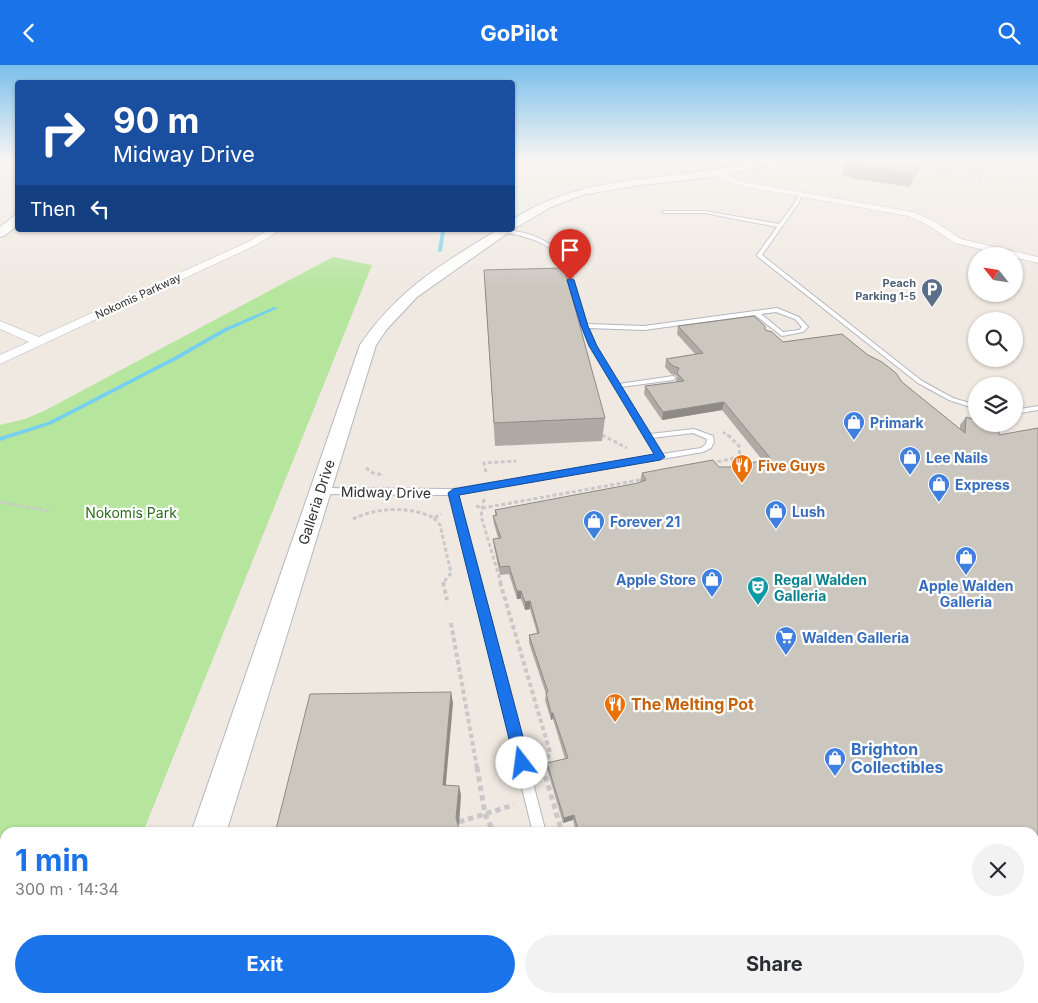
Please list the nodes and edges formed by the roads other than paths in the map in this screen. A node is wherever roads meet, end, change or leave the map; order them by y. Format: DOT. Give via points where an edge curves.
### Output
graph roads {
  1 [pos="550,203"];
  2 [pos="797,203"];
  3 [pos="845,203"];
  4 [pos="664,212"];
  5 [pos="15,221"];
  6 [pos="515,225"];
  7 [pos="781,226"];
  8 [pos="515,231"];
  9 [pos="271,232"];
  10 [pos="504,232"];
  11 [pos="0,233"];
  12 [pos="1038,260"];
  13 [pos="757,313"];
  14 [pos="0,325"];
  15 [pos="585,326"];
  16 [pos="782,334"];
  17 [pos="774,335"];
  18 [pos="39,342"];
  19 [pos="0,360"];
  20 [pos="673,378"];
  21 [pos="618,386"];
  22 [pos="968,404"];
  23 [pos="1038,408"];
  24 [pos="1023,410"];
  25 [pos="648,436"];
  26 [pos="660,457"];
  27 [pos="320,491"];
  28 [pos="453,493"];
  29 [pos="210,827"];
  30 [pos="538,827"];
  1 -- 6 [label="street, Galleria Drive"];
  2 -- 7 [label="lane"];
  3 -- 12 [label="street" via="910,214 958,241"];
  4 -- 7 [label="lane" via="711,213"];
  5 -- 11 [label="street"];
  7 -- 22 [label="lane" via="759,255 920,382"];
  8 -- 15 [label="lane" via="543,241 560,253"];
  9 -- 18 [label="street, Nokomis Parkway"];
  10 -- 27 [label="street, Galleria Drive" via="409,295 376,332 368,345"];
  13 -- 15 [label="lane" via="644,328"];
  13 -- 16 [label="lane"];
  13 -- 16 [label="lane" via="777,310 796,318 805,327 801,331"];
  14 -- 18 [label="street"];
  15 -- 21 [label="lane" via="593,346"];
  16 -- 17 [label="lane"];
  18 -- 19 [label="street, Nokomis Parkway"];
  20 -- 21 [label="lane"];
  21 -- 25 [label="lane"];
  23 -- 24 [label="lane"];
  25 -- 26 [label="lane"];
  25 -- 26 [label="lane, Midway Drive" via="694,431 710,438 709,447"];
  26 -- 28 [label="lane, Midway Drive"];
  27 -- 28 [label="lane, Midway Drive"];
  27 -- 29 [label="street, Galleria Drive"];
  28 -- 30 [label="lane"];
}
